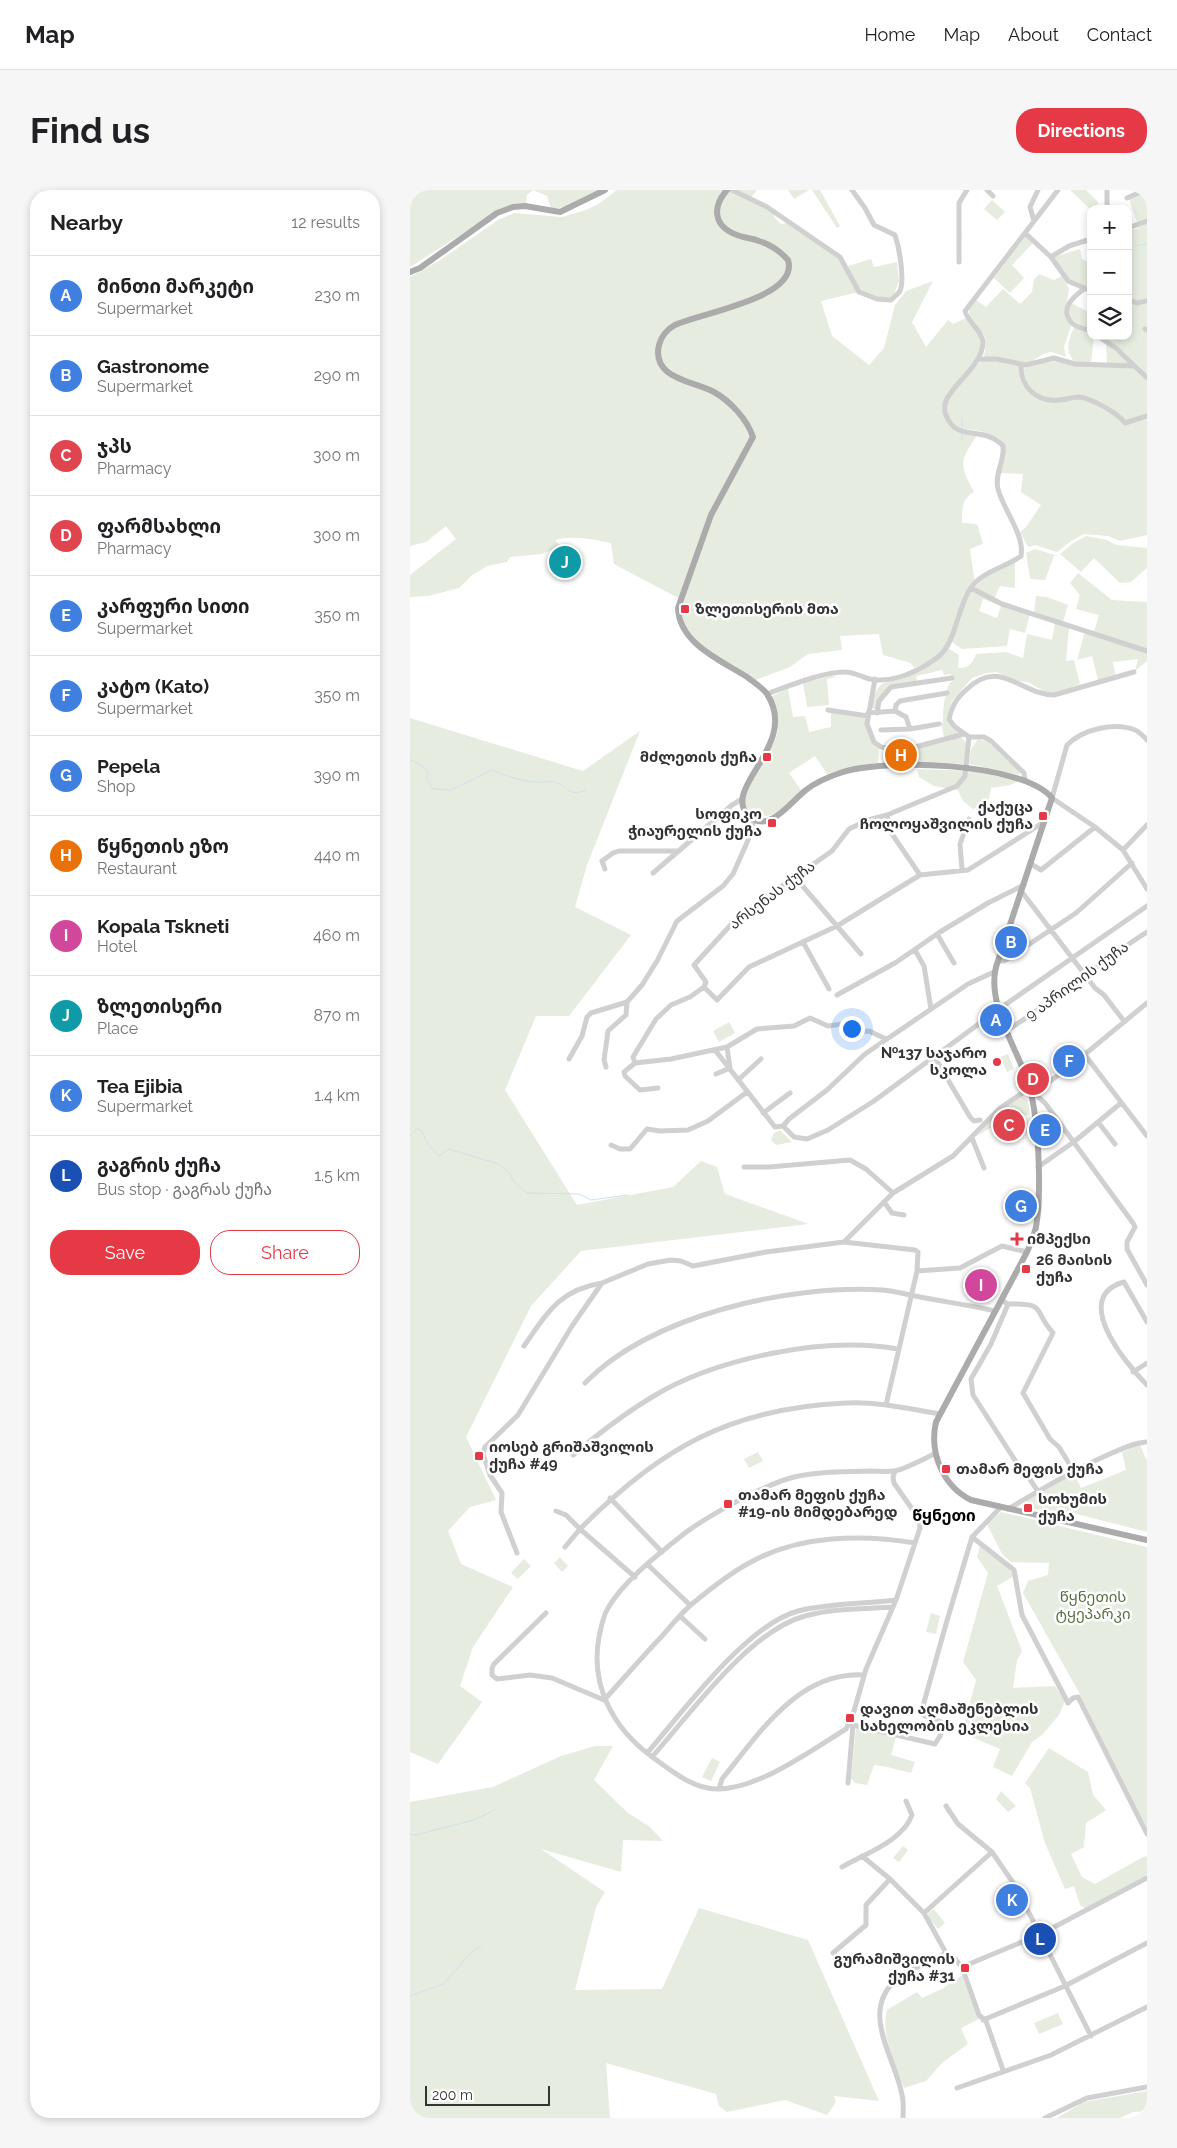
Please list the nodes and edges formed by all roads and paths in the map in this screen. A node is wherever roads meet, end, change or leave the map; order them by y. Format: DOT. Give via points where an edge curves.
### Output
graph roads {
  1 [pos="605,190"];
  2 [pos="727,190"];
  3 [pos="732,190"];
  4 [pos="852,190"];
  5 [pos="967,190"];
  6 [pos="987,190"];
  7 [pos="1038,190"];
  8 [pos="1058,190"];
  9 [pos="1107,190"];
  10 [pos="1145,190"];
  11 [pos="993,196"];
  12 [pos="1127,198"];
  13 [pos="1107,205"];
  14 [pos="1034,220"];
  15 [pos="1147,220"];
  16 [pos="1132,226"];
  17 [pos="1025,233"];
  18 [pos="1087,240"];
  19 [pos="1051,257"];
  20 [pos="959,262"];
  21 [pos="410,272"];
  22 [pos="1084,289"];
  23 [pos="1087,290"];
  24 [pos="1132,301"];
  25 [pos="1147,302"];
  26 [pos="1087,329"];
  27 [pos="1104,340"];
  28 [pos="979,359"];
  29 [pos="1020,364"];
  30 [pos="1134,366"];
  31 [pos="1147,378"];
  32 [pos="1147,416"];
  33 [pos="971,588"];
  34 [pos="1147,651"];
  35 [pos="1134,672"];
  36 [pos="952,678"];
  37 [pos="875,679"];
  38 [pos="947,693"];
  39 [pos="767,694"];
  40 [pos="828,710"];
  41 [pos="895,712"];
  42 [pos="878,713"];
  43 [pos="868,714"];
  44 [pos="939,724"];
  45 [pos="910,729"];
  46 [pos="1147,729"];
  47 [pos="881,730"];
  48 [pos="1138,732"];
  49 [pos="966,736"];
  50 [pos="1147,740"];
  51 [pos="966,768"];
  52 [pos="1025,780"];
  53 [pos="1052,798"];
  54 [pos="742,799"];
  55 [pos="887,815"];
  56 [pos="969,819"];
  57 [pos="754,820"];
  58 [pos="1044,822"];
  59 [pos="1147,825"];
  60 [pos="1096,827"];
  61 [pos="1123,850"];
  62 [pos="679,851"];
  63 [pos="1132,862"];
  64 [pos="1031,864"];
  65 [pos="606,870"];
  66 [pos="962,870"];
  67 [pos="653,873"];
  68 [pos="920,875"];
  69 [pos="794,876"];
  70 [pos="1024,885"];
  71 [pos="1147,889"];
  72 [pos="1022,892"];
  73 [pos="1147,906"];
  74 [pos="837,926"];
  75 [pos="1050,930"];
  76 [pos="1147,932"];
  77 [pos="938,933"];
  78 [pos="803,942"];
  79 [pos="915,950"];
  80 [pos="861,954"];
  81 [pos="1072,957"];
  82 [pos="998,961"];
  83 [pos="954,963"];
  84 [pos="994,972"];
  85 [pos="1085,976"];
  86 [pos="704,987"];
  87 [pos="829,989"];
  88 [pos="837,995"];
  89 [pos="627,1002"];
  90 [pos="1146,1006"];
  91 [pos="931,1009"];
  92 [pos="999,1009"];
  93 [pos="1124,1021"];
  94 [pos="1007,1030"];
  95 [pos="886,1039"];
  96 [pos="727,1047"];
  97 [pos="715,1050"];
  98 [pos="1085,1055"];
  99 [pos="934,1056"];
  100 [pos="761,1058"];
  101 [pos="569,1059"];
  102 [pos="635,1063"];
  103 [pos="606,1068"];
  104 [pos="730,1068"];
  105 [pos="716,1074"];
  106 [pos="738,1080"];
  107 [pos="658,1088"];
  108 [pos="747,1092"];
  109 [pos="1032,1092"];
  110 [pos="790,1093"];
  111 [pos="1121,1103"];
  112 [pos="762,1113"];
  113 [pos="980,1120"];
  114 [pos="1098,1122"];
  115 [pos="783,1126"];
  116 [pos="1147,1136"];
  117 [pos="972,1138"];
  118 [pos="1074,1141"];
  119 [pos="1115,1144"];
  120 [pos="611,1146"];
  121 [pos="744,1167"];
  122 [pos="984,1168"];
  123 [pos="1038,1168"];
  124 [pos="892,1193"];
  125 [pos="884,1202"];
  126 [pos="904,1215"];
  127 [pos="844,1242"];
  128 [pos="1027,1252"];
  129 [pos="917,1271"];
  130 [pos="602,1283"];
  131 [pos="1147,1285"];
  132 [pos="911,1295"];
  133 [pos="1001,1300"];
  134 [pos="1008,1304"];
  135 [pos="995,1311"];
  136 [pos="1147,1322"];
  137 [pos="524,1346"];
  138 [pos="898,1349"];
  139 [pos="1147,1363"];
  140 [pos="1133,1372"];
  141 [pos="585,1383"];
  142 [pos="1147,1385"];
  143 [pos="886,1405"];
  144 [pos="940,1414"];
  145 [pos="1147,1442"];
  146 [pos="936,1453"];
  147 [pos="573,1455"];
  148 [pos="1074,1470"];
  149 [pos="895,1472"];
  150 [pos="1037,1490"];
  151 [pos="610,1498"];
  152 [pos="1001,1507"];
  153 [pos="1008,1509"];
  154 [pos="556,1511"];
  155 [pos="580,1529"];
  156 [pos="972,1537"];
  157 [pos="1147,1540"];
  158 [pos="915,1543"];
  159 [pos="565,1547"];
  160 [pos="662,1552"];
  161 [pos="517,1553"];
  162 [pos="648,1565"];
  163 [pos="635,1578"];
  164 [pos="896,1600"];
  165 [pos="690,1605"];
  166 [pos="865,1606"];
  167 [pos="893,1607"];
  168 [pos="849,1608"];
  169 [pos="546,1613"];
  170 [pos="680,1616"];
  171 [pos="705,1640"];
  172 [pos="748,1641"];
  173 [pos="753,1645"];
  174 [pos="864,1675"];
  175 [pos="604,1700"];
  176 [pos="685,1709"];
  177 [pos="690,1713"];
  178 [pos="852,1718"];
  179 [pos="853,1725"];
  180 [pos="649,1755"];
  181 [pos="848,1782"];
  182 [pos="719,1789"];
  183 [pos="906,1801"];
  184 [pos="946,1806"];
  185 [pos="1147,1834"];
  186 [pos="992,1852"];
  187 [pos="862,1856"];
  188 [pos="842,1867"];
  189 [pos="1147,1878"];
  190 [pos="890,1879"];
  191 [pos="924,1913"];
  192 [pos="1040,1934"];
  193 [pos="1147,1942"];
  194 [pos="833,1952"];
  195 [pos="946,1953"];
  196 [pos="962,1967"];
  197 [pos="1065,1986"];
  198 [pos="1147,2007"];
  199 [pos="983,2020"];
  200 [pos="1091,2036"];
  201 [pos="1003,2070"];
  202 [pos="1147,2087"];
  203 [pos="957,2088"];
  204 [pos="903,2118"];
  205 [pos="1045,2118"];
  1 -- 21 [label="main road" via="560,212 525,206 497,213"];
  2 -- 39 [label="main road" via="716,205 722,226 738,236 772,246 788,260 790,266 785,280 779,285 736,306 673,326 661,338 658,347 662,366 671,376 712,391 730,402 753,437 711,515 680,599 678,619 689,638"];
  3 -- 4 [label="street" via="760,203 833,251 844,262 859,292 877,299 892,300 900,291 902,282 895,235 874,225"];
  5 -- 20 [label="street" via="959,203"];
  6 -- 11 [label="street"];
  7 -- 14 [label="street" via="1030,207"];
  8 -- 14 [label="street"];
  9 -- 13 [label="street"];
  10 -- 12 [label="street"];
  14 -- 17 [label="street"];
  15 -- 16 [label="street"];
  17 -- 19 [label="street"];
  17 -- 28 [label="street" via="965,311 966,318 983,341"];
  18 -- 19 [label="street"];
  19 -- 22 [label="street" via="1068,281"];
  22 -- 23 [label="street"];
  22 -- 26 [label="street" via="1070,300 1067,315 1073,324"];
  24 -- 25 [label="street"];
  27 -- 30 [label="street"];
  28 -- 29 [label="street"];
  28 -- 33 [label="street" via="952,390 944,409 956,429 981,433 1003,446 996,480 1022,550 1017,559 984,575"];
  29 -- 30 [label="street" via="1054,358 1075,364"];
  29 -- 32 [label="street" via="1020,372 1030,392 1042,399 1079,397 1120,416 1125,423"];
  30 -- 31 [label="street"];
  33 -- 34 [label="street" via="1002,604"];
  33 -- 37 [label="street" via="960,608 945,651 903,676"];
  35 -- 49 [label="street" via="1054,695 1000,676 984,677 974,682 952,706 950,722"];
  36 -- 42 [label="street" via="891,687 879,701"];
  37 -- 39 [label="street" via="844,672"];
  37 -- 43 [label="street"];
  38 -- 41 [label="street" via="900,701"];
  39 -- 54 [label="main road" via="776,718 772,741 749,780"];
  40 -- 43 [label="street"];
  41 -- 42 [label="street"];
  41 -- 45 [label="street" via="906,717"];
  42 -- 43 [label="street"];
  43 -- 49 [label="street" via="867,724 874,742 881,747 904,750"];
  44 -- 45 [label="street"];
  45 -- 47 [label="street"];
  46 -- 48 [label="street"];
  48 -- 50 [label="street"];
  48 -- 53 [label="street" via="1111,727 1073,739 1067,745"];
  49 -- 51 [label="street"];
  49 -- 52 [label="street" via="984,736 991,741 1024,773"];
  51 -- 52 [label="main road"];
  51 -- 55 [label="street, არსენას ქუჩა" via="964,776 953,789"];
  51 -- 57 [label="main road" via="870,766 846,771 807,789 773,819"];
  52 -- 53 [label="main road"];
  53 -- 58 [label="main road"];
  53 -- 60 [label="street"];
  54 -- 57 [label="main road" via="744,810"];
  54 -- 62 [label="street"];
  55 -- 68 [label="street" via="892,834"];
  55 -- 69 [label="street, არსენას ქუჩა" via="849,829 832,851"];
  56 -- 66 [label="street" via="960,844"];
  57 -- 89 [label="street" via="733,874 723,886 678,921 647,978"];
  58 -- 64 [label="main road"];
  58 -- 66 [label="street" via="968,870"];
  59 -- 61 [label="street"];
  60 -- 61 [label="street"];
  60 -- 64 [label="street" via="1041,870"];
  61 -- 63 [label="street"];
  62 -- 65 [label="street" via="616,851 602,861"];
  62 -- 67 [label="street"];
  63 -- 71 [label="street"];
  63 -- 75 [label="street" via="1076,913"];
  64 -- 70 [label="main road"];
  66 -- 68 [label="street"];
  68 -- 74 [label="street"];
  69 -- 74 [label="street"];
  69 -- 86 [label="street, არსენას ქუჩა" via="738,917 694,965 706,982"];
  70 -- 72 [label="main road"];
  70 -- 77 [label="street"];
  72 -- 75 [label="street"];
  72 -- 82 [label="main road"];
  73 -- 81 [label="street"];
  74 -- 78 [label="street"];
  74 -- 80 [label="street"];
  75 -- 81 [label="street"];
  75 -- 82 [label="street" via="1004,961"];
  76 -- 85 [label="street, 9 აპრილის ქუჩა"];
  77 -- 79 [label="street"];
  77 -- 83 [label="street"];
  78 -- 86 [label="street" via="749,967 717,1000"];
  78 -- 87 [label="street"];
  79 -- 88 [label="street"];
  79 -- 91 [label="street" via="924,966"];
  81 -- 85 [label="street"];
  81 -- 92 [label="street"];
  82 -- 84 [label="main road"];
  84 -- 91 [label="street" via="968,984"];
  84 -- 92 [label="main road"];
  85 -- 93 [label="street"];
  85 -- 94 [label="street, 9 აპრილის ქუჩა"];
  86 -- 102 [label="street" via="671,1005 656,1019 633,1057"];
  89 -- 101 [label="street" via="591,1013"];
  89 -- 103 [label="street" via="626,1015 608,1031"];
  90 -- 93 [label="street"];
  91 -- 95 [label="street"];
  92 -- 94 [label="main road"];
  92 -- 99 [label="street"];
  93 -- 98 [label="street"];
  94 -- 109 [label="main road"];
  95 -- 96 [label="street" via="869,1031 848,1032 842,1024 828,1026 810,1018 794,1026 757,1030"];
  95 -- 115 [label="street"];
  96 -- 97 [label="street"];
  96 -- 104 [label="street"];
  97 -- 102 [label="street"];
  97 -- 104 [label="street"];
  98 -- 109 [label="street"];
  98 -- 111 [label="street"];
  99 -- 113 [label="street" via="970,1117 974,1121"];
  99 -- 115 [label="street" via="874,1101 817,1136 799,1139"];
  100 -- 106 [label="street"];
  102 -- 107 [label="street" via="624,1072 625,1076 640,1090"];
  104 -- 105 [label="street"];
  104 -- 106 [label="street"];
  106 -- 108 [label="street"];
  108 -- 112 [label="street"];
  108 -- 120 [label="street" via="708,1121 688,1130 660,1131 651,1128 630,1149"];
  109 -- 117 [label="street" via="1000,1108"];
  109 -- 118 [label="street" via="1041,1098"];
  109 -- 123 [label="main road"];
  110 -- 112 [label="street"];
  111 -- 114 [label="street"];
  111 -- 116 [label="street"];
  112 -- 115 [label="street" via="775,1127"];
  114 -- 118 [label="street"];
  114 -- 119 [label="street"];
  117 -- 122 [label="street"];
  117 -- 124 [label="street" via="953,1156"];
  118 -- 123 [label="street"];
  118 -- 131 [label="street" via="1134,1223 1127,1249"];
  121 -- 124 [label="street" via="850,1160 866,1169"];
  123 -- 128 [label="main road" via="1036,1224"];
  124 -- 125 [label="street"];
  125 -- 126 [label="street" via="892,1212"];
  125 -- 127 [label="street"];
  127 -- 129 [label="street" via="915,1250 918,1252"];
  127 -- 130 [label="street" via="693,1266 671,1260 648,1264"];
  128 -- 129 [label="street" via="1002,1246 960,1268"];
  128 -- 133 [label="main road"];
  129 -- 132 [label="street"];
  130 -- 137 [label="street" via="567,1295 547,1314"];
  130 -- 161 [label="street" via="518,1415 485,1447 483,1454 490,1475 502,1493 501,1512"];
  132 -- 135 [label="street"];
  132 -- 138 [label="street"];
  132 -- 141 [label="street" via="884,1290 819,1291 776,1297 706,1315 629,1347"];
  133 -- 134 [label="street"];
  133 -- 135 [label="main road"];
  134 -- 148 [label="street" via="1032,1304 1038,1308 1053,1334 1023,1393 1050,1439 1060,1447"];
  134 -- 150 [label="street" via="971,1379 971,1388"];
  135 -- 144 [label="main road"];
  136 -- 140 [label="street" via="1124,1282 1102,1297 1107,1332"];
  138 -- 143 [label="street"];
  138 -- 147 [label="street" via="822,1346 723,1366 653,1396 607,1426"];
  139 -- 140 [label="street"];
  140 -- 142 [label="street"];
  143 -- 144 [label="street"];
  143 -- 151 [label="street" via="847,1403 804,1408 769,1413 726,1425 681,1446"];
  144 -- 146 [label="main road" via="933,1434"];
  145 -- 148 [label="street" via="1119,1450"];
  146 -- 149 [label="street"];
  146 -- 152 [label="main road" via="945,1476 958,1493 971,1500"];
  148 -- 150 [label="street"];
  149 -- 158 [label="street" via="894,1483 919,1519"];
  149 -- 160 [label="street" via="833,1472 793,1477 736,1502 687,1532"];
  150 -- 153 [label="street"];
  151 -- 155 [label="street"];
  151 -- 160 [label="street"];
  152 -- 153 [label="main road"];
  152 -- 156 [label="street"];
  153 -- 157 [label="main road"];
  154 -- 155 [label="street" via="566,1515"];
  155 -- 159 [label="street"];
  155 -- 163 [label="street"];
  156 -- 179 [label="street" via="921,1713 944,1723 935,1744"];
  156 -- 185 [label="street" via="1014,1570 1022,1615 1068,1703 1078,1697"];
  158 -- 164 [label="street"];
  158 -- 165 [label="street" via="887,1538 805,1543 752,1561"];
  160 -- 162 [label="street"];
  162 -- 163 [label="street"];
  162 -- 165 [label="street"];
  163 -- 175 [label="street" via="608,1608 601,1625 596,1655"];
  164 -- 166 [label="street"];
  164 -- 167 [label="street"];
  165 -- 170 [label="street"];
  166 -- 167 [label="street"];
  166 -- 168 [label="street"];
  167 -- 174 [label="street"];
  168 -- 172 [label="street" via="797,1611 777,1620"];
  168 -- 173 [label="street" via="806,1615 785,1623"];
  169 -- 175 [label="street" via="494,1664 492,1675 497,1679 530,1675 552,1678"];
  170 -- 171 [label="street"];
  170 -- 175 [label="street"];
  172 -- 173 [label="street"];
  172 -- 176 [label="street"];
  173 -- 177 [label="street"];
  174 -- 178 [label="street"];
  174 -- 182 [label="street" via="828,1678 794,1698 722,1779"];
  175 -- 180 [label="street" via="624,1730"];
  176 -- 177 [label="street"];
  176 -- 180 [label="street"];
  177 -- 180 [label="street"];
  178 -- 179 [label="street"];
  178 -- 182 [label="street" via="846,1729 769,1776"];
  179 -- 181 [label="street"];
  180 -- 182 [label="street" via="698,1785"];
  183 -- 187 [label="street" via="912,1815 908,1825"];
  184 -- 186 [label="street" via="958,1824"];
  186 -- 191 [label="street"];
  186 -- 192 [label="street" via="1016,1887"];
  187 -- 188 [label="street"];
  187 -- 190 [label="street"];
  189 -- 192 [label="street"];
  190 -- 191 [label="street"];
  190 -- 194 [label="street" via="866,1905 866,1925"];
  191 -- 195 [label="street"];
  192 -- 196 [label="street"];
  192 -- 197 [label="street"];
  193 -- 197 [label="street"];
  195 -- 196 [label="street"];
  195 -- 204 [label="street" via="896,1980 882,2000 881,2027 902,2095"];
  196 -- 199 [label="street"];
  197 -- 199 [label="street"];
  197 -- 200 [label="street"];
  198 -- 200 [label="street"];
  199 -- 201 [label="street"];
  200 -- 201 [label="street"];
  201 -- 203 [label="street"];
  202 -- 205 [label="street" via="1087,2098"];
}
